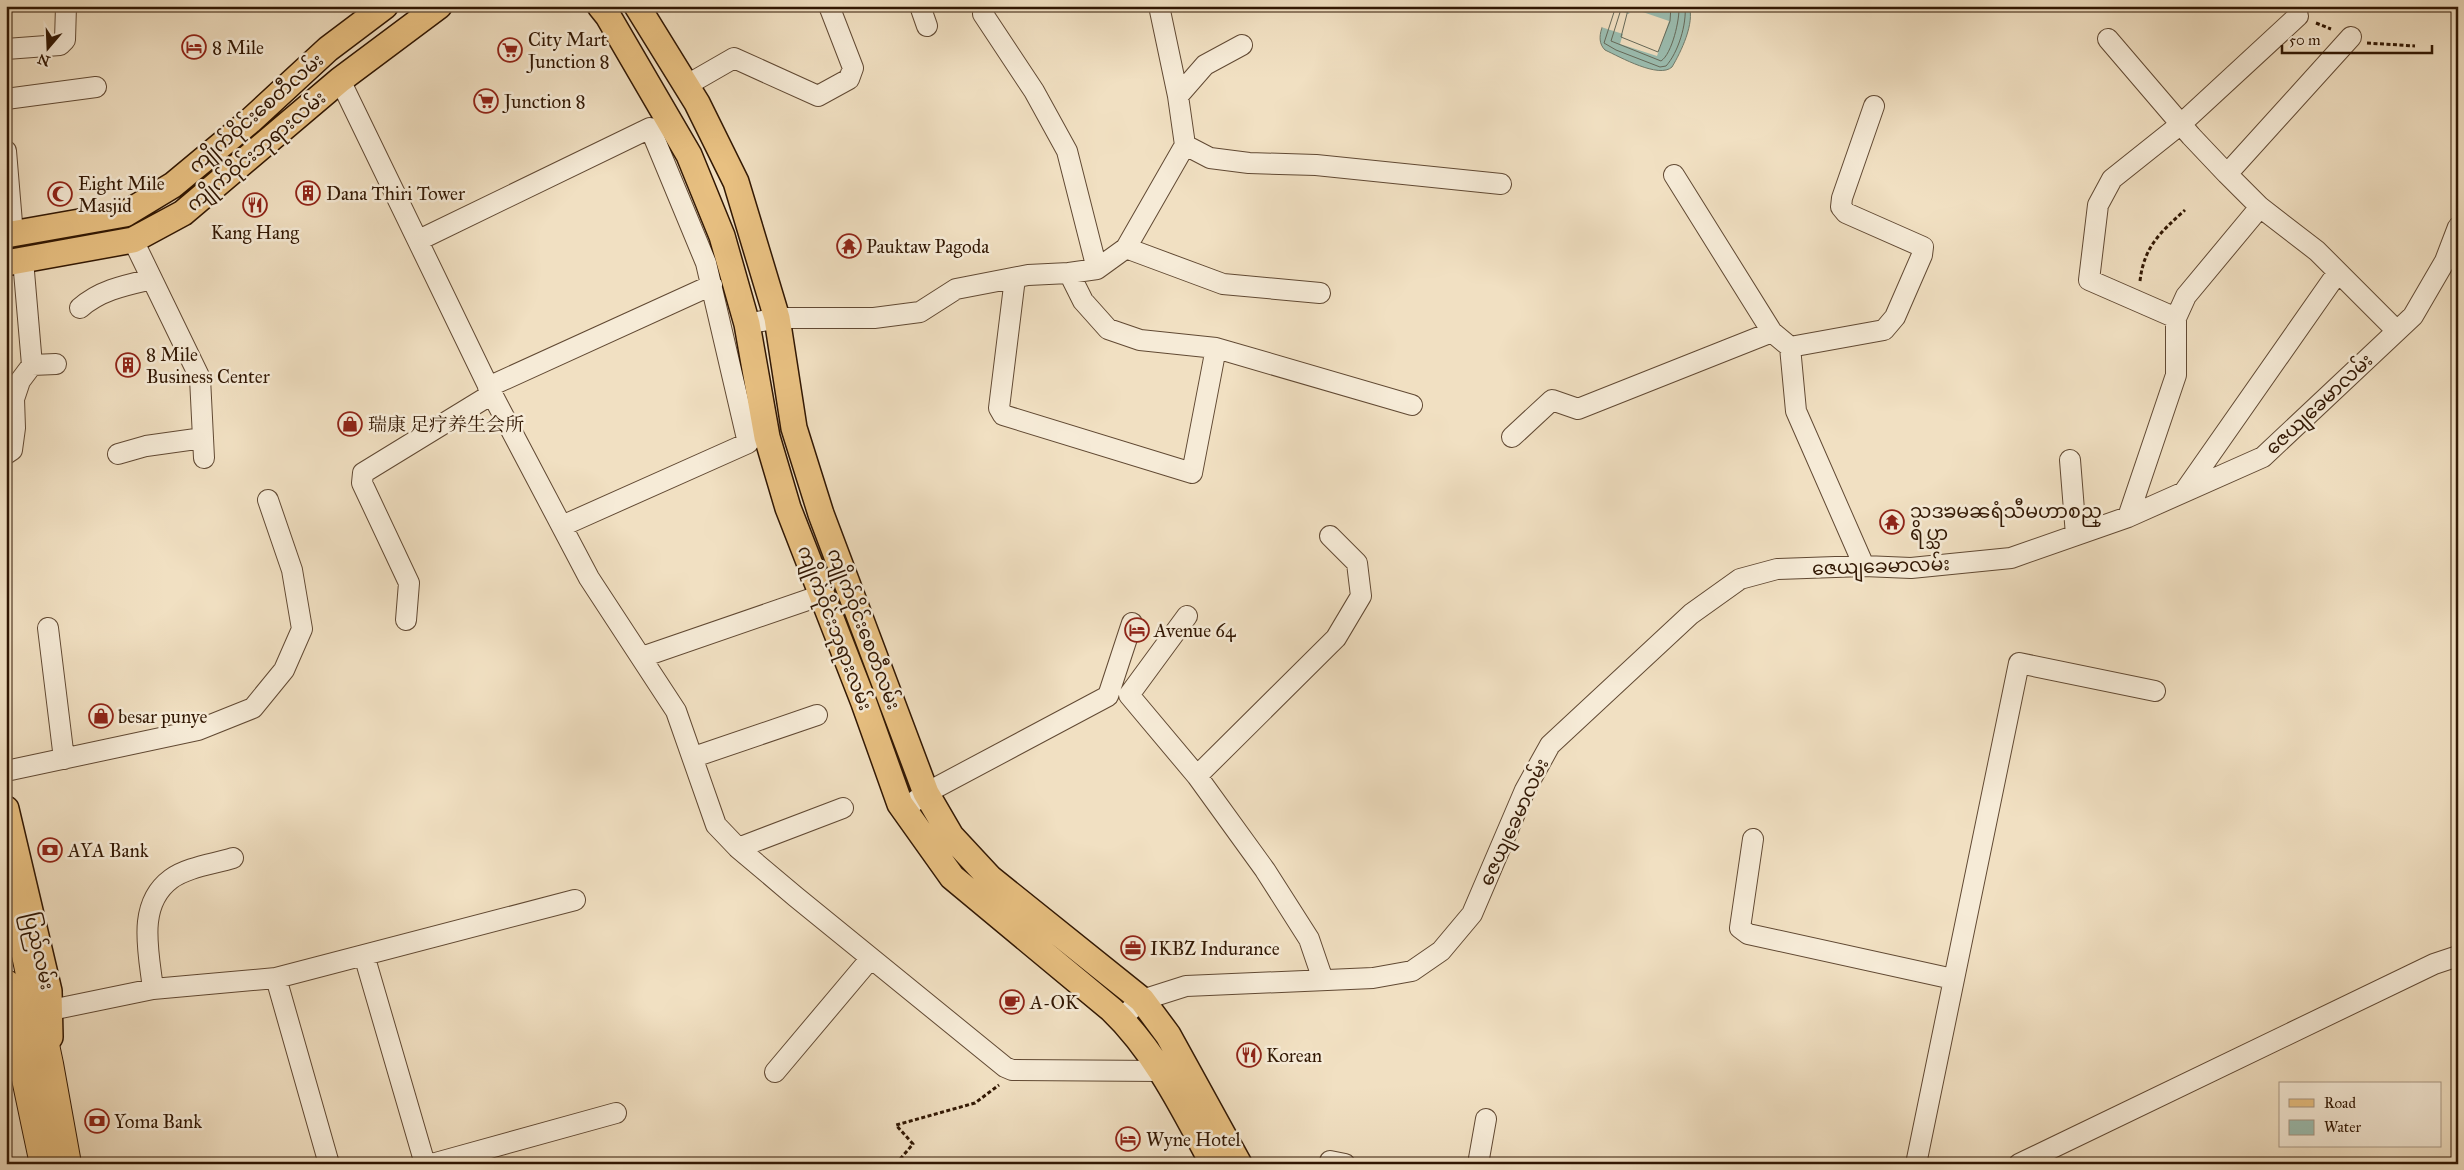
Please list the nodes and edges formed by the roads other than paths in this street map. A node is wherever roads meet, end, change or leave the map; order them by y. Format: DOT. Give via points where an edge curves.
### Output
graph roads {
  1 [pos="66,6"];
  2 [pos="385,6"];
  3 [pos="439,6"];
  4 [pos="600,6"];
  5 [pos="637,6"];
  6 [pos="828,6"];
  7 [pos="920,6"];
  8 [pos="1159,6"];
  9 [pos="983,14"];
  10 [pos="2298,16"];
  11 [pos="927,26"];
  12 [pos="2351,37"];
  13 [pos="2108,39"];
  14 [pos="1242,45"];
  15 [pos="6,49"];
  16 [pos="340,80"];
  17 [pos="686,85"];
  18 [pos="96,87"];
  19 [pos="1178,96"];
  20 [pos="6,99"];
  21 [pos="1874,106"];
  22 [pos="2181,124"];
  23 [pos="1185,145"];
  24 [pos="6,151"];
  25 [pos="1674,174"];
  26 [pos="2227,174"];
  27 [pos="1501,184"];
  28 [pos="2260,206"];
  29 [pos="2458,227"];
  30 [pos="9,235"];
  31 [pos="133,240"];
  32 [pos="419,240"];
  33 [pos="1126,248"];
  34 [pos="15,261"];
  35 [pos="1097,269"];
  36 [pos="2338,272"];
  37 [pos="1069,273"];
  38 [pos="1015,278"];
  39 [pos="152,279"];
  40 [pos="712,285"];
  41 [pos="1320,293"];
  42 [pos="80,308"];
  43 [pos="777,318"];
  44 [pos="2176,318"];
  45 [pos="747,324"];
  46 [pos="2396,330"];
  47 [pos="1772,332"];
  48 [pos="1790,347"];
  49 [pos="1216,348"];
  50 [pos="56,364"];
  51 [pos="32,365"];
  52 [pos="490,391"];
  53 [pos="1412,405"];
  54 [pos="1512,437"];
  55 [pos="203,438"];
  56 [pos="6,454"];
  57 [pos="118,454"];
  58 [pos="204,458"];
  59 [pos="2070,460"];
  60 [pos="2184,492"];
  61 [pos="268,500"];
  62 [pos="2128,517"];
  63 [pos="562,526"];
  64 [pos="2076,535"];
  65 [pos="1330,536"];
  66 [pos="1864,566"];
  67 [pos="841,568"];
  68 [pos="819,586"];
  69 [pos="1187,616"];
  70 [pos="406,620"];
  71 [pos="1132,623"];
  72 [pos="48,628"];
  73 [pos="642,657"];
  74 [pos="2155,691"];
  75 [pos="890,694"];
  76 [pos="864,703"];
  77 [pos="817,715"];
  78 [pos="694,757"];
  79 [pos="64,759"];
  80 [pos="6,771"];
  81 [pos="1198,776"];
  82 [pos="926,793"];
  83 [pos="842,808"];
  84 [pos="6,809"];
  85 [pos="904,809"];
  86 [pos="1753,839"];
  87 [pos="738,848"];
  88 [pos="234,858"];
  89 [pos="6,860"];
  90 [pos="575,900"];
  91 [pos="364,955"];
  92 [pos="2458,956"];
  93 [pos="870,958"];
  94 [pos="276,978"];
  95 [pos="1953,979"];
  96 [pos="1323,980"];
  97 [pos="153,989"];
  98 [pos="1142,1000"];
  99 [pos="22,1004"];
  100 [pos="1121,1018"];
  101 [pos="37,1066"];
  102 [pos="1161,1071"];
  103 [pos="776,1072"];
  104 [pos="616,1113"];
  105 [pos="1486,1119"];
  106 [pos="44,1164"];
  107 [pos="67,1164"];
  108 [pos="330,1164"];
  109 [pos="425,1164"];
  110 [pos="432,1164"];
  111 [pos="1214,1164"];
  112 [pos="1239,1164"];
  113 [pos="1478,1164"];
  114 [pos="1916,1164"];
  115 [pos="2019,1164"];
  1 -- 15 [label="street" via="65,40 60,45"];
  2 -- 30 [label="main road, ကျိုက်ဝိုင်းစေတီလမ်း" via="328,50 173,185 125,214"];
  3 -- 16 [label="main road, ကျိုက်ဝိုင်းဘုရားလမ်း"];
  4 -- 45 [label="main road, ကျိုက်ဝိုင်းဘုရားလမ်း" via="688,155 722,236"];
  5 -- 17 [label="main road, ကျိုက်ဝိုင်းစေတီလမ်း"];
  6 -- 17 [label="street" via="853,68 849,79 818,96 734,58"];
  7 -- 11 [label="street"];
  8 -- 19 [label="street"];
  9 -- 35 [label="street" via="1034,91 1067,151"];
  10 -- 22 [label="street"];
  12 -- 26 [label="street"];
  13 -- 22 [label="street"];
  14 -- 19 [label="street" via="1205,65"];
  16 -- 31 [label="main road, ကျိုက်ဝိုင်းဘုရားလမ်း" via="183,213"];
  16 -- 32 [label="street"];
  17 -- 43 [label="main road, ကျိုက်ဝိုင်းစေတီလမ်း" via="736,182"];
  18 -- 20 [label="street"];
  19 -- 23 [label="street"];
  21 -- 48 [label="street" via="1842,198 1842,207 1846,214 1923,247 1922,255 1896,317 1884,330"];
  22 -- 26 [label="street"];
  22 -- 44 [label="street" via="2112,179 2098,205 2089,280"];
  23 -- 27 [label="street" via="1210,158 1249,163 1316,165"];
  23 -- 33 [label="street"];
  24 -- 30 [label="street"];
  25 -- 47 [label="street"];
  26 -- 28 [label="street"];
  28 -- 36 [label="street" via="2318,251"];
  28 -- 44 [label="street" via="2186,296"];
  29 -- 46 [label="street, ဇေယျခေမာလမ်း" via="2445,262 2418,309"];
  31 -- 34 [label="main road, ကျိုက်ဝိုင်းဘုရားလမ်း"];
  31 -- 39 [label="street"];
  32 -- 40 [label="street" via="650,128 706,263"];
  32 -- 52 [label="street"];
  33 -- 35 [label="street"];
  33 -- 41 [label="street" via="1223,284"];
  34 -- 51 [label="street"];
  35 -- 37 [label="street"];
  36 -- 46 [label="street"];
  36 -- 60 [label="street"];
  37 -- 38 [label="street"];
  37 -- 49 [label="street" via="1083,301 1108,329 1140,340"];
  38 -- 43 [label="street" via="956,289 920,312 874,318"];
  38 -- 49 [label="street" via="999,408 1004,415 1192,473"];
  39 -- 42 [label="street" via="117,287 89,300"];
  39 -- 55 [label="street" via="200,378"];
  40 -- 52 [label="street"];
  40 -- 63 [label="street" via="748,443"];
  43 -- 45 [label="street"];
  43 -- 67 [label="main road, ကျိုက်ဝိုင်းစေတီလမ်း" via="794,428"];
  44 -- 62 [label="street" via="2176,375"];
  45 -- 68 [label="main road, ကျိုက်ဝိုင်းဘုရားလမ်း" via="768,437 788,508"];
  46 -- 60 [label="street, ဇေယျခေမာလမ်း" via="2263,457"];
  47 -- 48 [label="street"];
  47 -- 54 [label="street" via="1578,408 1552,400"];
  48 -- 66 [label="street" via="1796,411"];
  49 -- 53 [label="street"];
  50 -- 51 [label="street"];
  51 -- 56 [label="street" via="20,381 14,399 16,428 12,450"];
  52 -- 63 [label="street"];
  52 -- 70 [label="street" via="363,473 362,483 409,583"];
  55 -- 57 [label="street" via="146,446"];
  55 -- 58 [label="street"];
  59 -- 64 [label="street"];
  60 -- 62 [label="street, ဇေယျခေမာလမ်း"];
  61 -- 79 [label="street" via="292,570 302,629 284,670 253,708 198,730"];
  62 -- 64 [label="street, ဇေယျခေမာလမ်း"];
  63 -- 73 [label="street" via="589,578"];
  64 -- 66 [label="street, ဇေယျခေမာလမ်း" via="2011,558 1911,568"];
  65 -- 81 [label="street" via="1357,562 1361,596 1336,638"];
  66 -- 96 [label="street, ဇေယျခေမာလမ်း" via="1777,569 1740,579 1691,614 1550,745 1525,790 1472,914 1441,951 1412,971 1372,978"];
  67 -- 68 [label="main road"];
  67 -- 75 [label="main road, ကျိုက်ဝိုင်းစေတီလမ်း"];
  68 -- 73 [label="street"];
  68 -- 76 [label="main road, ကျိုက်ဝိုင်းဘုရားလမ်း"];
  69 -- 81 [label="street" via="1129,695"];
  71 -- 82 [label="street" via="1108,696"];
  72 -- 79 [label="street"];
  73 -- 78 [label="street" via="676,711"];
  74 -- 95 [label="street" via="2019,663"];
  75 -- 76 [label="main road"];
  75 -- 82 [label="main road, ကျိုက်ဝိုင်းစေတီလမ်း"];
  76 -- 85 [label="main road, ကျိုက်ဝိုင်းဘုရားလမ်း"];
  77 -- 78 [label="street"];
  78 -- 87 [label="street" via="716,825"];
  79 -- 80 [label="street"];
  81 -- 96 [label="street" via="1266,870 1309,939"];
  82 -- 85 [label="street"];
  82 -- 98 [label="main road, ကျိုက်ဝိုင်းစေတီလမ်း" via="951,836 990,878"];
  83 -- 87 [label="street"];
  84 -- 99 [label="main road, ပြည်လမ်း" via="49,991"];
  85 -- 100 [label="main road, ကျိုက်ဝိုင်းဘုရားလမ်း" via="952,877"];
  86 -- 95 [label="street" via="1740,928 1748,934"];
  87 -- 93 [label="street"];
  88 -- 97 [label="street" via="183,873 170,880 154,900 147,923"];
  89 -- 99 [label="highway, ပြည်လမ်း"];
  90 -- 91 [label="street"];
  91 -- 94 [label="street"];
  91 -- 109 [label="street"];
  92 -- 115 [label="street" via="2434,964"];
  93 -- 102 [label="street" via="1012,1070"];
  93 -- 103 [label="street"];
  94 -- 97 [label="street"];
  94 -- 108 [label="street"];
  95 -- 114 [label="street"];
  96 -- 98 [label="street, ဇေယျခေမာလမ်း" via="1186,986"];
  97 -- 99 [label="street"];
  98 -- 100 [label="street"];
  98 -- 112 [label="main road, ကျိုက်ဝိုင်းစေတီလမ်း" via="1168,1035"];
  99 -- 101 [label="highway, ပြည်လမ်း"];
  99 -- 101 [label="main road, ပြည်လမ်း"];
  100 -- 102 [label="main road, ကျိုက်ဝိုင်းဘုရားလမ်း" via="1133,1029"];
  101 -- 106 [label="highway, ပြည်လမ်း"];
  101 -- 107 [label="highway, ပြည်လမ်း"];
  102 -- 111 [label="main road, ကျိုက်ဝိုင်းဘုရားလမ်း"];
  104 -- 110 [label="street"];
  105 -- 113 [label="street"];
}
